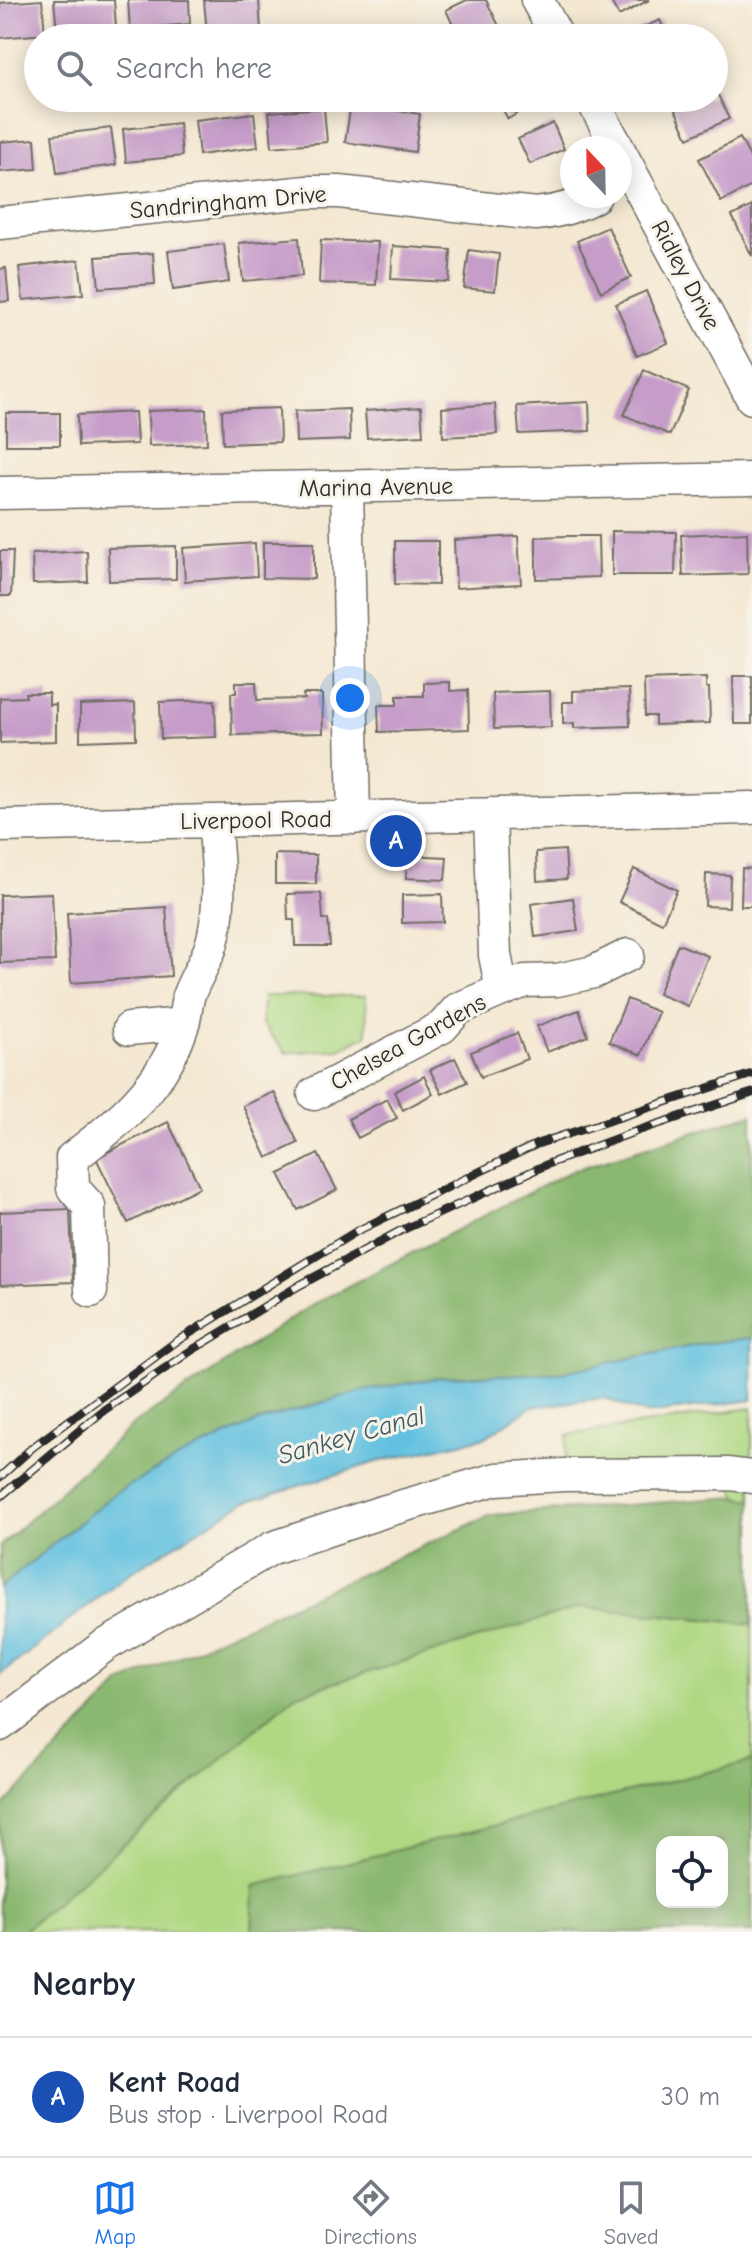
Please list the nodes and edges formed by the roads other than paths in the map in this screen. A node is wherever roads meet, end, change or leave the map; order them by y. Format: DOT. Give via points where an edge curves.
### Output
graph roads {
  1 [pos="537,0"];
  2 [pos="550,24"];
  3 [pos="598,112"];
  4 [pos="609,136"];
  5 [pos="632,180"];
  6 [pos="571,208"];
  7 [pos="0,223"];
  8 [pos="752,398"];
  9 [pos="752,479"];
  10 [pos="347,488"];
  11 [pos="0,493"];
  12 [pos="752,808"];
  13 [pos="490,814"];
  14 [pos="354,818"];
  15 [pos="214,821"];
  16 [pos="0,826"];
  17 [pos="628,955"];
  18 [pos="502,990"];
  19 [pos="183,1024"];
  20 [pos="129,1029"];
  21 [pos="314,1094"];
  22 [pos="91,1291"];
  23 [pos="740,1475"];
  24 [pos="0,1725"];
  1 -- 2 [label="street"];
  3 -- 4 [label="street, Ridley Drive"];
  5 -- 8 [label="street, Ridley Drive"];
  6 -- 7 [label="street, Sandringham Drive" via="536,214 307,192"];
  9 -- 10 [label="street, Marina Avenue"];
  10 -- 11 [label="street, Marina Avenue"];
  10 -- 14 [label="street"];
  12 -- 13 [label="street, Liverpool Road"];
  13 -- 14 [label="street, Liverpool Road"];
  13 -- 18 [label="street, Chelsea Gardens" via="495,955"];
  14 -- 15 [label="street, Liverpool Road"];
  15 -- 16 [label="street, Liverpool Road"];
  15 -- 19 [label="street" via="219,894 210,947 188,996"];
  17 -- 18 [label="street, Chelsea Gardens" via="594,972 525,981"];
  18 -- 21 [label="street, Chelsea Gardens" via="458,1009 442,1027"];
  19 -- 20 [label="street"];
  19 -- 22 [label="street" via="167,1064 140,1101 72,1158 73,1188 89,1206"];
  23 -- 24 [label="street" via="496,1479 272,1548 104,1646"];
}
